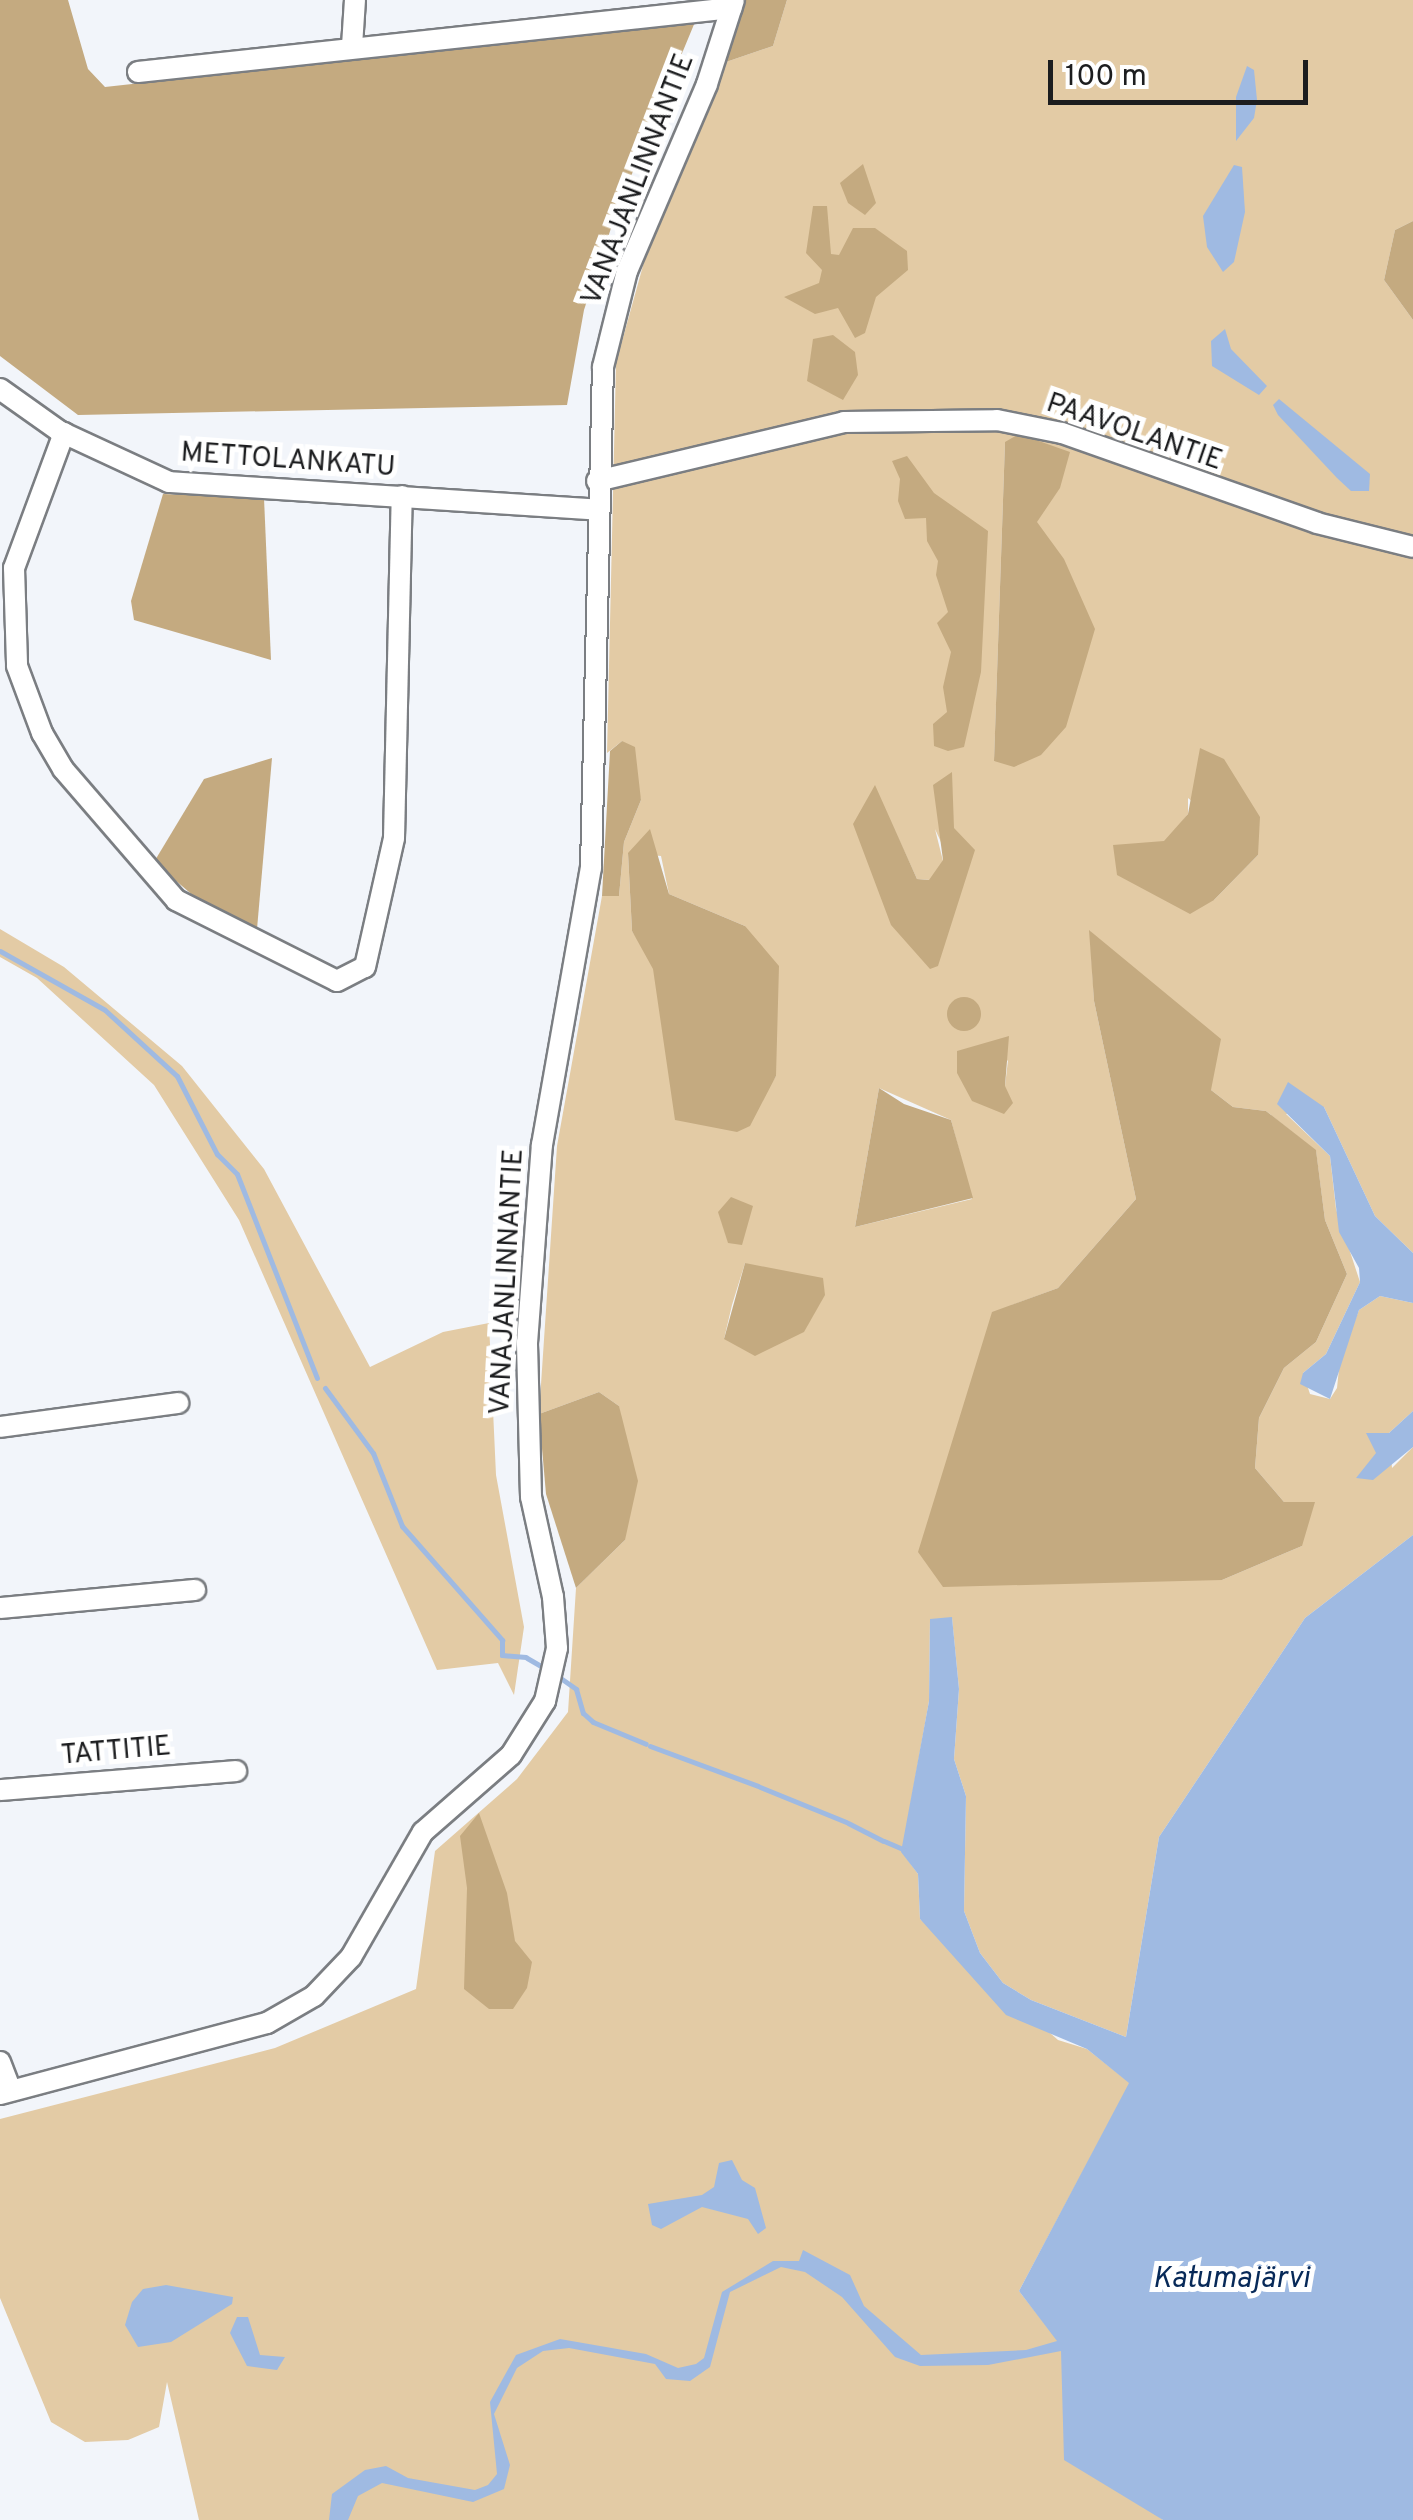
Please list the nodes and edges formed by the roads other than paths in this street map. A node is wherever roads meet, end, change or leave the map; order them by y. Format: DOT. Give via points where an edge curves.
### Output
graph roads {
  1 [pos="356,0"];
  2 [pos="733,4"];
  3 [pos="352,46"];
  4 [pos="138,72"];
  5 [pos="0,389"];
  6 [pos="64,433"];
  7 [pos="597,481"];
  8 [pos="402,496"];
  9 [pos="597,510"];
  10 [pos="1413,548"];
  11 [pos="178,1403"];
  12 [pos="0,1426"];
  13 [pos="195,1590"];
  14 [pos="0,1608"];
  15 [pos="236,1771"];
  16 [pos="0,1790"];
  17 [pos="0,2062"];
  18 [pos="5,2092"];
  1 -- 3 [label="street"];
  2 -- 3 [label="street"];
  2 -- 7 [label="street, VANAJANLINNANTIE" via="612,326"];
  3 -- 4 [label="street"];
  5 -- 6 [label="street, METTOLANKATU"];
  6 -- 8 [label="street, METTOLANKATU" via="169,482"];
  6 -- 8 [label="street" via="14,568 18,666 42,733 63,770 176,900 336,981 365,967 394,838"];
  7 -- 9 [label="street, VANAJANLINNANTIE"];
  7 -- 10 [label="street, PAAVOLANTIE" via="844,422 997,420 1062,433 1317,523"];
  8 -- 9 [label="street, METTOLANKATU"];
  9 -- 18 [label="street, VANAJANLINNANTIE" via="591,868 542,1145 527,1343 531,1497 557,1648 545,1701 511,1756 422,1832 351,1957 314,1996 266,2024"];
  11 -- 12 [label="street"];
  13 -- 14 [label="street"];
  15 -- 16 [label="street, TATTITIE"];
  17 -- 18 [label="street"];
}
